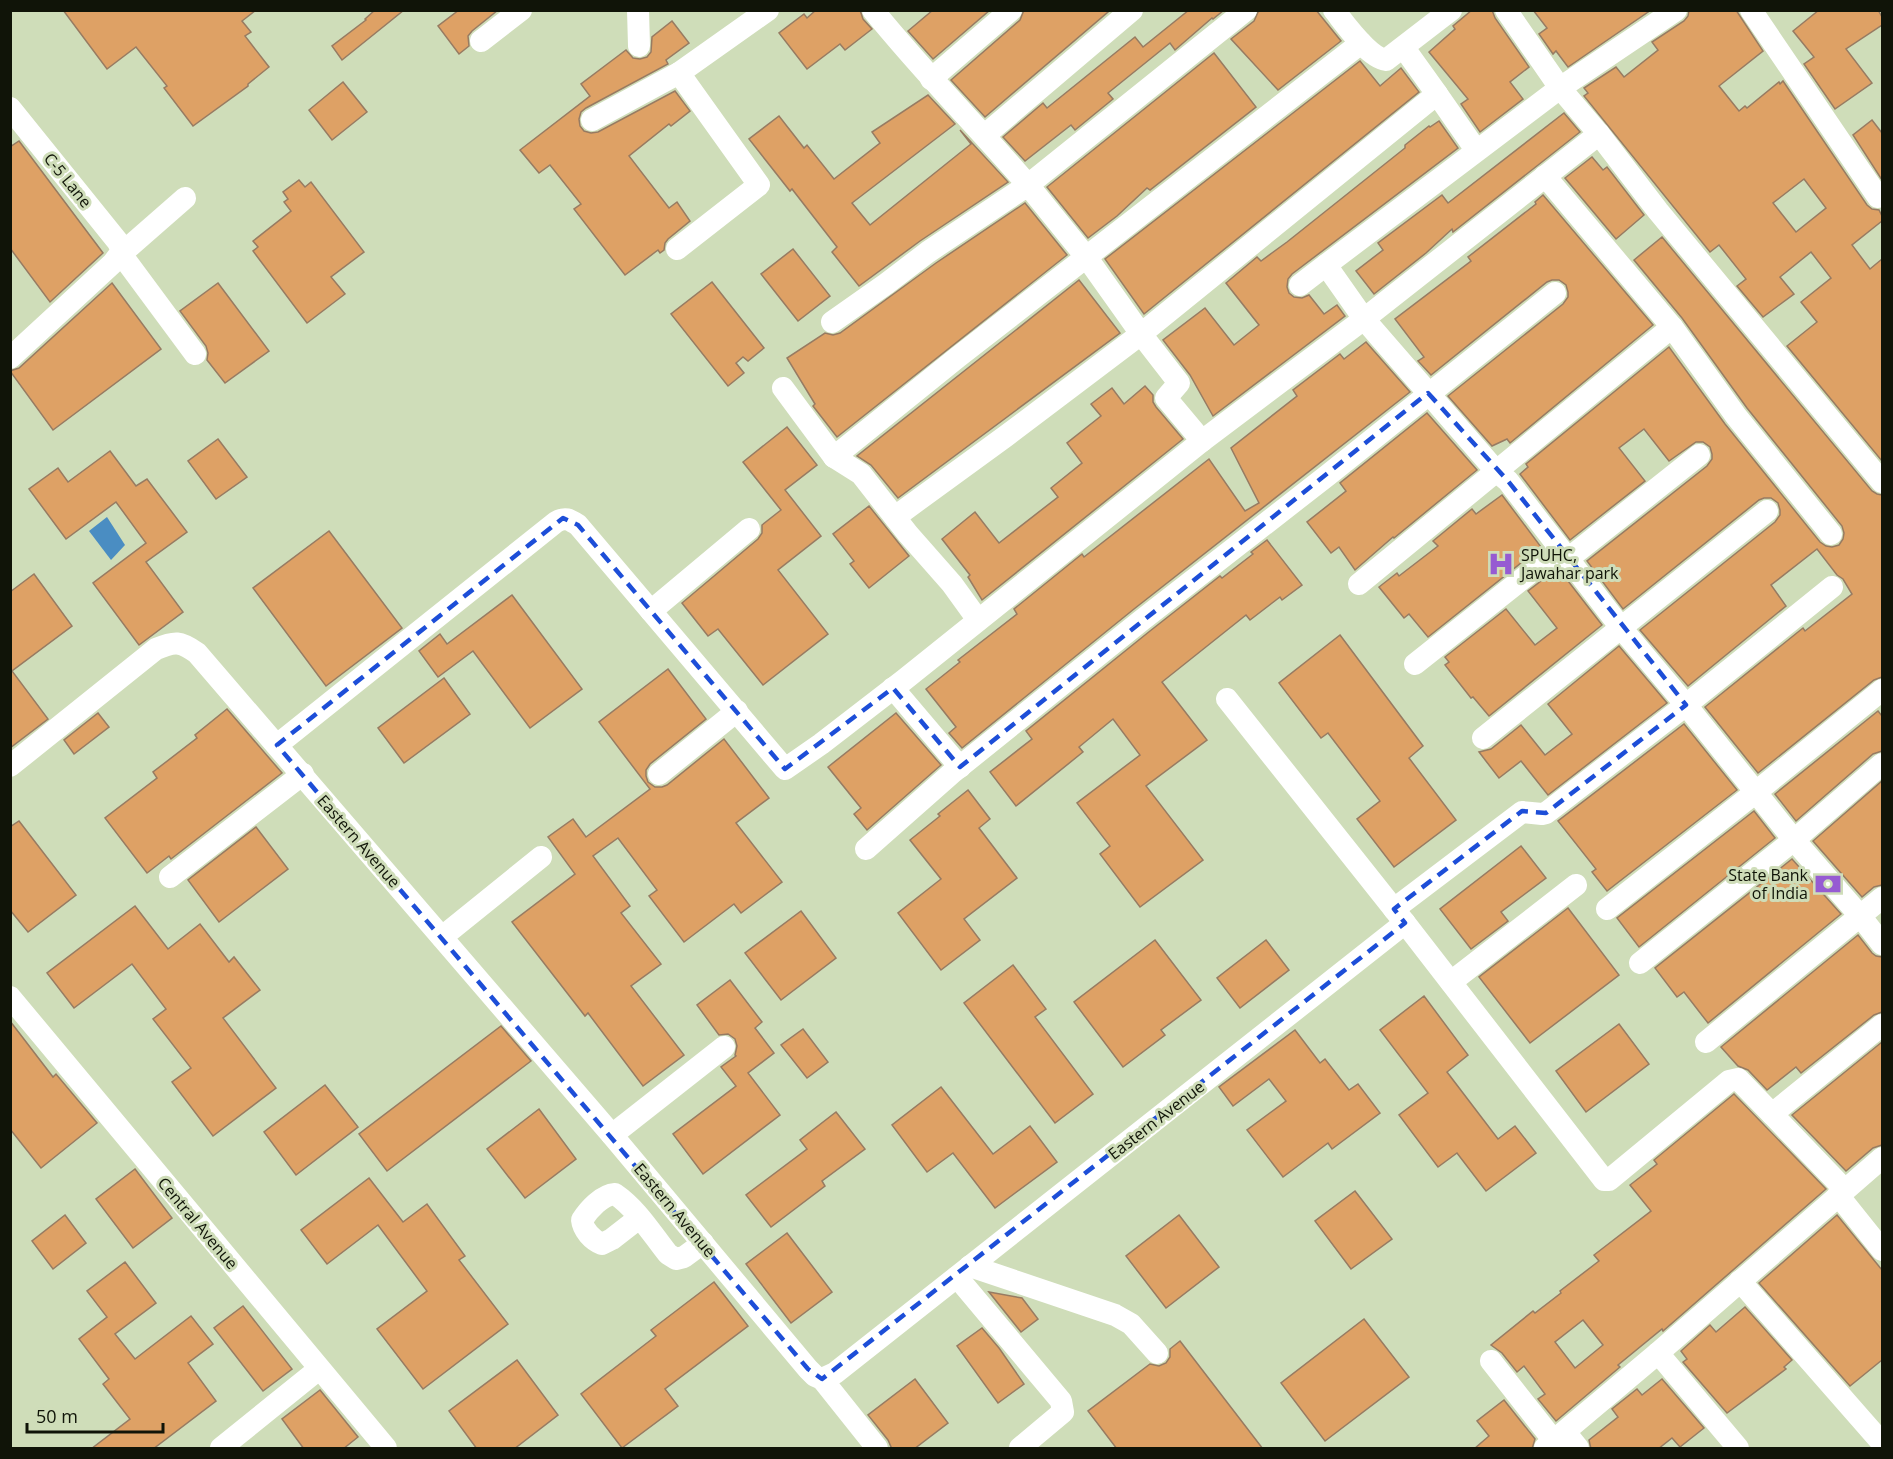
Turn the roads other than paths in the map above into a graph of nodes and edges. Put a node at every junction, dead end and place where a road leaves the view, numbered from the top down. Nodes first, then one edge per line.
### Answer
1 (521, 10) edge
2 (638, 10) edge
3 (768, 10) edge
4 (873, 10) edge
5 (1011, 10) edge
6 (1132, 10) edge
7 (1246, 10) edge
8 (1334, 10) edge
9 (1451, 10) edge
10 (1506, 10) edge
11 (1676, 10) edge
12 (1751, 10) edge
13 (481, 41) dead end
14 (1361, 43) junction
15 (639, 46) dead end
16 (1404, 48) junction
17 (679, 74) junction
18 (931, 79) junction
19 (1560, 88) junction
20 (1437, 94) junction
21 (10, 108) edge
22 (592, 120) dead end
23 (1599, 134) junction
24 (985, 135) junction
25 (1476, 150) junction
26 (1545, 176) junction
27 (1028, 185) junction
28 (1878, 197) dead end
29 (185, 198) dead end
30 (677, 249) dead end
31 (121, 254) junction
32 (1087, 258) junction
33 (1326, 265) junction
34 (1300, 285) dead end
35 (1555, 293) dead end
36 (1364, 319) junction
37 (832, 322) dead end
38 (1672, 327) junction
39 (1140, 334) junction
40 (195, 354) dead end
41 (10, 358) edge
42 (783, 388) dead end
43 (1428, 393) junction
44 (1202, 441) junction
45 (1699, 455) dead end
46 (834, 457) junction
47 (1496, 471) junction
48 (1882, 482) edge
49 (1767, 511) dead end
50 (895, 517) junction
51 (749, 529) dead end
52 (1831, 534) dead end
53 (1564, 554) junction
54 (1359, 584) dead end
55 (1832, 587) dead end
56 (651, 611) junction
57 (978, 620) junction
58 (1622, 629) junction
59 (1415, 664) dead end
60 (893, 688) junction
61 (1882, 690) edge
62 (1227, 699) dead end
63 (1686, 705) junction
64 (736, 711) junction
65 (1483, 738) dead end
66 (277, 745) junction
67 (1882, 764) edge
68 (10, 766) edge
69 (960, 767) junction
70 (303, 774) junction
71 (659, 774) dead end
72 (1756, 792) junction
73 (1794, 840) junction
74 (866, 849) dead end
75 (541, 857) dead end
76 (170, 877) dead end
77 (1576, 885) dead end
78 (1882, 898) edge
79 (1607, 909) dead end
80 (1400, 916) junction
81 (1860, 917) junction
82 (442, 937) junction
83 (1882, 944) edge
84 (1640, 963) dead end
85 (1451, 982) junction
86 (10, 997) edge
87 (1882, 1025) edge
88 (1706, 1042) dead end
89 (724, 1047) dead end
90 (1772, 1114) junction
91 (612, 1135) junction
92 (1882, 1158) edge
93 (1841, 1192) junction
94 (639, 1218) dead end
95 (703, 1243) junction
96 (1882, 1250) edge
97 (963, 1272) junction
98 (1740, 1281) junction
99 (1157, 1353) dead end
100 (1658, 1353) junction
101 (1491, 1360) dead end
102 (319, 1369) junction
103 (822, 1379) junction
104 (1560, 1442) edge
105 (1882, 1443) edge
106 (220, 1449) edge
107 (386, 1449) edge
108 (877, 1449) edge
109 (1020, 1449) edge
110 (1738, 1449) edge

1 - 13 street
2 - 15 street
3 - 17 street
4 - 18 street
5 - 18 street
6 - 24 street
7 - 27 street
8 - 14 street
9 - 16 street
10 - 19 street
11 - 19 street
12 - 28 street
14 - 16 street
14 - 32 street
16 - 20 street
17 - 22 street
17 - 30 street
18 - 24 street
19 - 23 street
19 - 25 street
20 - 25 street
20 - 39 street
21 - 31 street, C-5 Lane
23 - 26 street
23 - 48 street
24 - 27 street
25 - 33 street
26 - 36 street
26 - 38 street
27 - 32 street
27 - 37 street
29 - 31 street
31 - 40 street, C-5 Lane
31 - 41 street
32 - 39 street
32 - 46 street
33 - 34 street
33 - 36 street
35 - 43 street
36 - 43 street
36 - 44 street
38 - 47 street
38 - 52 street
39 - 44 street
39 - 50 street
42 - 46 street
43 - 47 street
43 - 69 street
44 - 57 street
45 - 53 street
46 - 50 street
47 - 53 street
47 - 54 street
49 - 58 street
50 - 57 street
51 - 56 street
53 - 58 street
53 - 59 street
55 - 63 street, Eastern Avenue
56 - 64 street
56 - 66 street
57 - 60 street
58 - 63 street
58 - 65 street
60 - 64 street
60 - 69 street
61 - 72 street
62 - 80 street
63 - 72 street
63 - 80 street, Eastern Avenue
64 - 71 street
66 - 68 street, Eastern Avenue
66 - 70 street, Eastern Avenue
67 - 73 street
69 - 74 street
70 - 76 street
70 - 82 street, Eastern Avenue
72 - 73 street
72 - 79 street
73 - 81 street
73 - 84 street
75 - 82 street
77 - 85 street
78 - 81 street
80 - 85 street
80 - 97 street, Eastern Avenue
81 - 83 street
81 - 88 street
82 - 91 street, Eastern Avenue
85 - 90 street
86 - 102 street, Central Avenue
87 - 90 street
89 - 91 street
90 - 93 street
91 - 95 street, Eastern Avenue
92 - 93 street
93 - 96 street
93 - 98 street
94 - 95 street
95 - 103 street, Eastern Avenue
97 - 99 street
97 - 103 street, Eastern Avenue
97 - 109 street
98 - 100 street
98 - 105 street
100 - 104 street
100 - 110 street
101 - 104 street
102 - 106 street
102 - 107 street, Central Avenue
103 - 108 street

